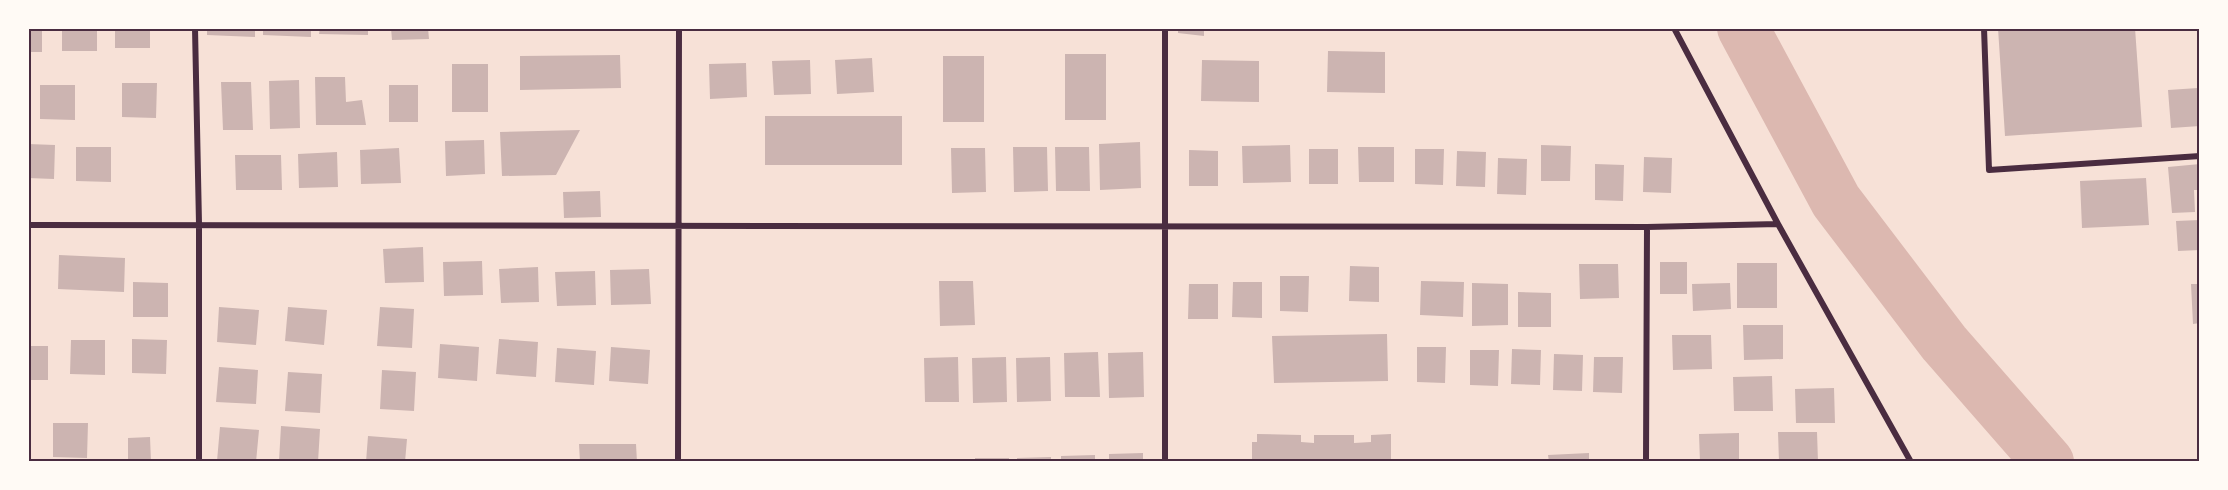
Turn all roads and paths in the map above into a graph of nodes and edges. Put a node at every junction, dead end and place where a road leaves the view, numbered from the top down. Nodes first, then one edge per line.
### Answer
1 (195, 28) edge
2 (679, 28) edge
3 (1165, 28) edge
4 (1674, 28) edge
5 (1984, 28) edge
6 (2199, 156) edge
7 (199, 224) junction
8 (679, 224) junction
9 (1779, 224) junction
10 (28, 225) edge
11 (1166, 225) junction
12 (1647, 227) junction
13 (199, 462) edge
14 (678, 462) edge
15 (1165, 462) edge
16 (1646, 462) edge
17 (1911, 462) edge

1 - 7 street
2 - 8 street
3 - 11 street
4 - 9 street
5 - 6 street
7 - 8 street
7 - 10 street
7 - 13 street
8 - 11 street
8 - 14 street
9 - 12 street
9 - 17 street
11 - 12 street
11 - 15 street
12 - 16 street

